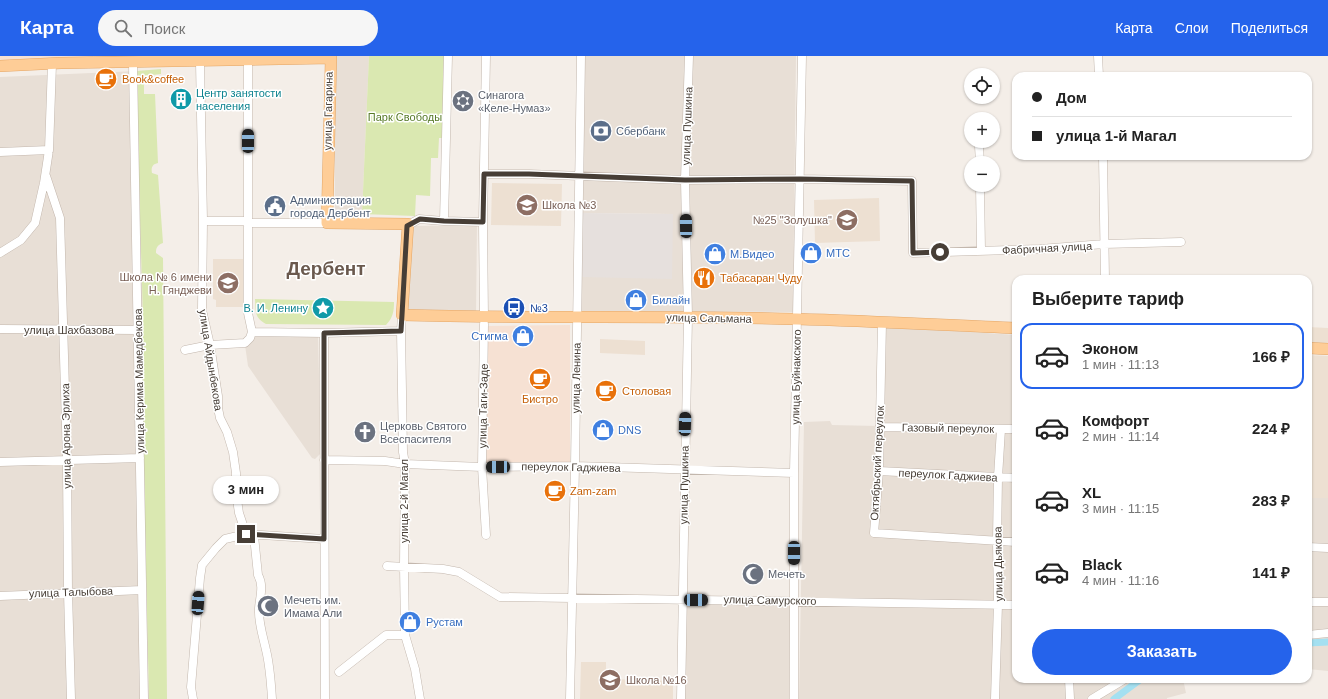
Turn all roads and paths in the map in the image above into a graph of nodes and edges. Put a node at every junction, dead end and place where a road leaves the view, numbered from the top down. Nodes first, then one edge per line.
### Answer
1 (448, 56) edge
2 (486, 56) edge
3 (581, 56) edge
4 (689, 56) edge
5 (802, 56) edge
6 (1098, 56) edge
7 (331, 57) edge
8 (248, 59) edge
9 (200, 62) junction
10 (57, 63) edge
11 (133, 64) junction
12 (0, 66) edge
13 (1099, 72) edge
14 (50, 150) junction
15 (0, 152) edge
16 (1103, 160) edge
17 (484, 174) junction
18 (46, 176) junction
19 (579, 176) junction
20 (800, 179) junction
21 (685, 180) junction
22 (980, 192) edge
23 (203, 221) junction
24 (444, 221) junction
25 (248, 222) junction
26 (483, 222) junction
27 (326, 223) junction
28 (408, 225) junction
29 (1181, 242) dead end
30 (1104, 244) junction
31 (981, 251) junction
32 (0, 254) edge
33 (1105, 275) edge
34 (402, 315) junction
35 (577, 317) junction
36 (688, 317) junction
37 (797, 319) junction
38 (484, 321) junction
39 (882, 322) junction
40 (1012, 328) edge
41 (0, 329) edge
42 (64, 330) junction
43 (138, 330) junction
44 (401, 331) junction
45 (252, 332) junction
46 (324, 333) junction
47 (210, 345) junction
48 (1312, 348) edge
49 (1328, 349) edge
50 (185, 350) dead end
51 (880, 427) junction
52 (1001, 429) junction
53 (1012, 429) edge
54 (140, 458) junction
55 (67, 460) junction
56 (324, 460) junction
57 (0, 462) edge
58 (406, 464) junction
59 (575, 466) junction
60 (482, 467) junction
61 (684, 470) junction
62 (879, 471) junction
63 (794, 473) junction
64 (998, 477) junction
65 (1012, 478) edge
66 (486, 534) dead end
67 (250, 535) junction
68 (324, 539) junction
69 (997, 541) junction
70 (1012, 542) edge
71 (1312, 547) edge
72 (1328, 548) edge
73 (387, 566) dead end
74 (404, 566) junction
75 (142, 590) junction
76 (68, 592) junction
77 (0, 596) edge
78 (572, 598) junction
79 (682, 599) junction
80 (794, 601) junction
81 (1312, 602) edge
82 (1328, 602) edge
83 (998, 604) junction
84 (1012, 605) edge
85 (1328, 633) edge
86 (405, 635) junction
87 (1312, 635) edge
88 (332, 672) junction
89 (1069, 683) edge
90 (1118, 683) edge
91 (71, 699) edge
92 (144, 699) edge
93 (193, 699) edge
94 (272, 699) edge
95 (325, 699) edge
96 (420, 699) edge
97 (570, 699) edge
98 (680, 699) edge
99 (794, 699) edge
100 (995, 699) edge
101 (1070, 699) edge
102 (1092, 699) edge

1 - 24 street
2 - 17 street, улица Таги-Заде
3 - 19 street, улица Ленина
4 - 21 street, улица Пушкина
5 - 20 street, улица Буйнакского
6 - 13 street
7 - 8 main road, улица Гагарина
7 - 27 main road
8 - 9 main road, улица Гагарина
8 - 25 street
8 - 27 main road, улица Гагарина
9 - 10 main road, улица Гагарина
9 - 11 main road, улица Гагарина
9 - 23 street, улица Айдынбекова
10 - 11 main road, улица Гагарина
10 - 12 main road, улица Гагарина
10 - 14 street
11 - 43 street, улица Керима Мамедбекова
14 - 15 street
14 - 18 street
16 - 30 street
17 - 19 street
17 - 26 street, улица Таги-Заде
18 - 32 street
18 - 42 street, улица Арона Эрлиха
19 - 21 street
19 - 35 street, улица Ленина
20 - 21 street
20 - 31 street, Фабричная улица
20 - 37 street, улица Буйнакского
21 - 36 street, улица Пушкина
22 - 31 street
23 - 25 street
23 - 47 street, улица Айдынбекова
24 - 26 street
24 - 28 street
25 - 27 street
25 - 45 street
26 - 38 street, улица Таги-Заде
27 - 28 main road
28 - 34 main road
29 - 30 street, Фабричная улица
30 - 31 street, Фабричная улица
30 - 33 street
34 - 38 main road, улица Сальмана
34 - 44 street, улица 2-й Магал
35 - 36 main road, улица Сальмана
35 - 38 main road, улица Сальмана
35 - 59 street, улица Ленина
36 - 37 main road, улица Сальмана
36 - 61 street, улица Пушкина
37 - 39 main road, улица Сальмана
37 - 63 street, улица Буйнакского
38 - 60 street, улица Таги-Заде
39 - 40 main road, улица Сальмана
39 - 51 street, Октябрьский переулок
41 - 42 street, улица Шахбазова
42 - 43 street, улица Шахбазова
42 - 55 street, улица Арона Эрлиха
43 - 54 street, улица Керима Мамедбекова
44 - 46 street
44 - 58 street, улица 2-й Магал
45 - 46 street
45 - 47 street
46 - 56 street
47 - 50 street
47 - 67 street, улица Айдынбекова
48 - 49 main road
51 - 52 street, Газовый переулок
51 - 62 street, Октябрьский переулок
52 - 53 street, Газовый переулок
52 - 64 street, улица Дьякова
54 - 55 street
54 - 75 street, улица Керима Мамедбекова
55 - 57 street
55 - 76 street, улица Арона Эрлиха
56 - 58 street, переулок Гаджиева
56 - 68 street
58 - 60 street, переулок Гаджиева
58 - 74 street, улица 2-й Магал
59 - 60 street, переулок Гаджиева
59 - 61 street, переулок Гаджиева
59 - 78 street, улица Ленина
60 - 66 street, улица Таги-Заде
61 - 63 street, переулок Гаджиева
61 - 79 street, улица Пушкина
62 - 64 street, переулок Гаджиева
62 - 69 street, Октябрьский переулок
63 - 80 street, улица Буйнакского
64 - 65 street, переулок Гаджиева
64 - 69 street, улица Дьякова
67 - 68 street
67 - 93 street
67 - 94 street, улица Айдынбекова
68 - 88 street
69 - 70 street, Октябрьский переулок
69 - 83 street, улица Дьякова
71 - 72 street
73 - 74 street
74 - 78 street, улица Самурского
74 - 86 street, улица 2-й Магал
75 - 76 street, улица Талыбова
75 - 92 street, улица Керима Мамедбекова
76 - 77 street, улица Талыбова
76 - 91 street, улица Арона Эрлиха
78 - 79 street, улица Самурского
78 - 97 street, улица Ленина
79 - 80 street, улица Самурского
79 - 98 street, улица Пушкина
80 - 83 street, улица Самурского
80 - 99 street, улица Буйнакского
81 - 82 street
83 - 84 street, улица Самурского
83 - 100 street, улица Дьякова
85 - 87 street
86 - 88 street
86 - 96 street
88 - 95 street
89 - 101 street
90 - 102 street

